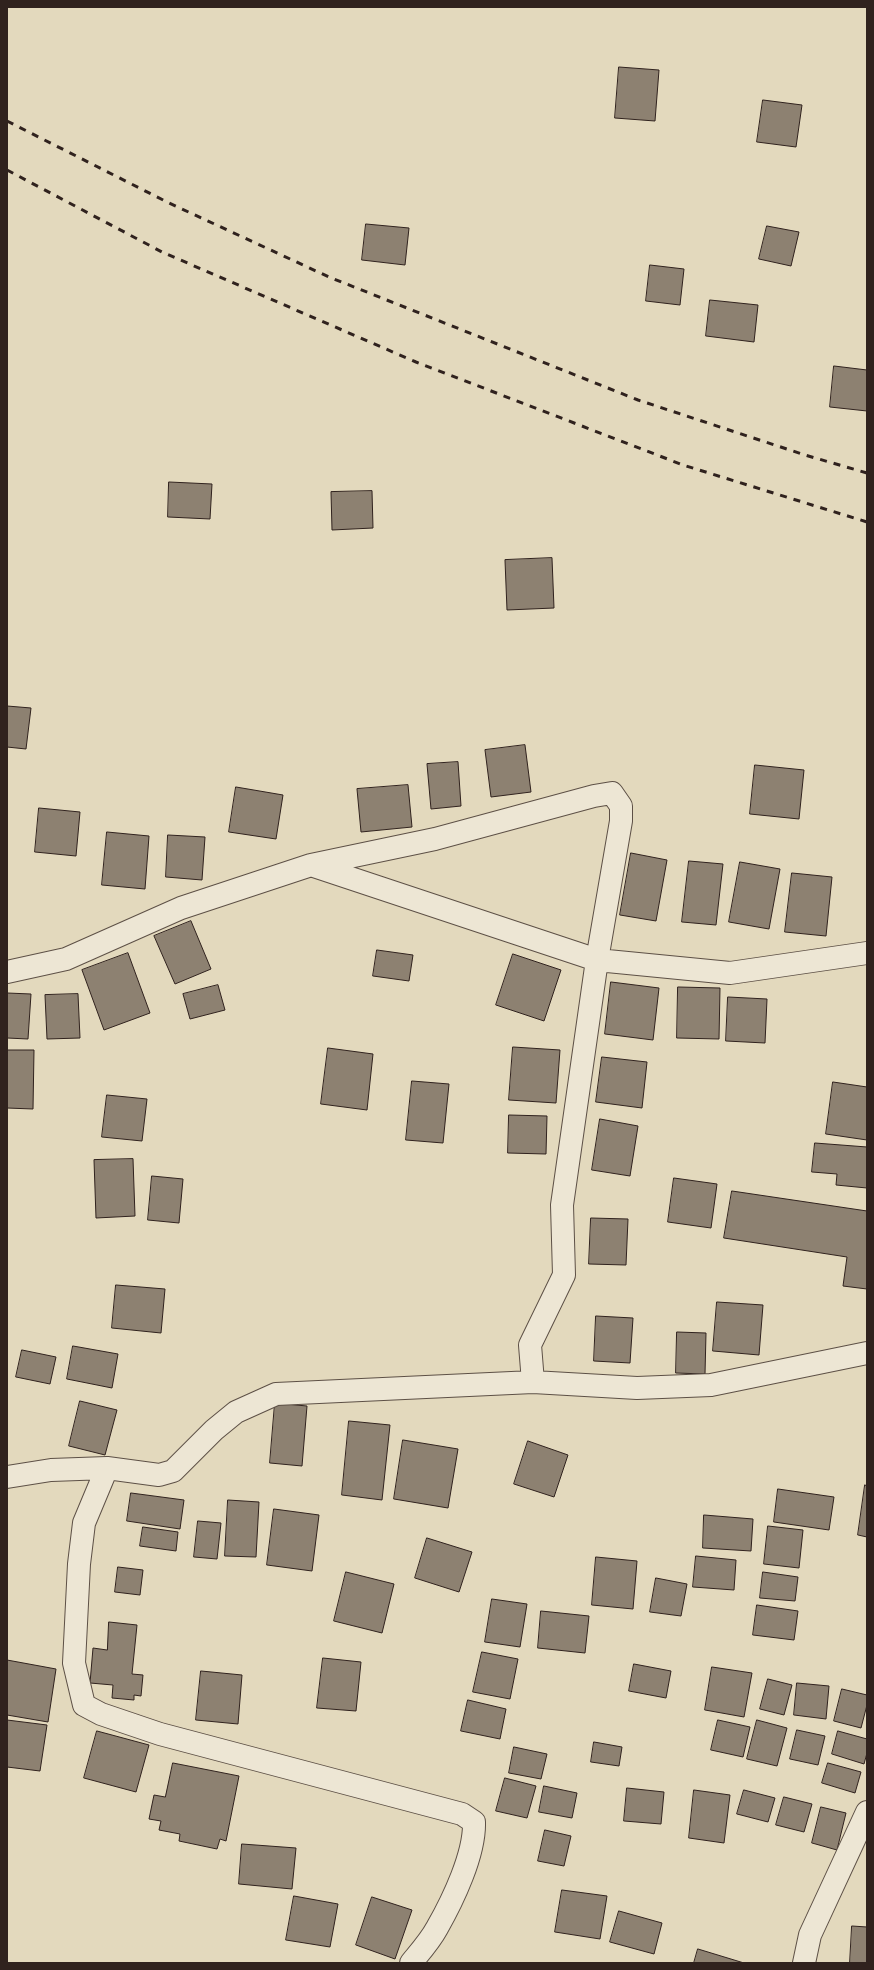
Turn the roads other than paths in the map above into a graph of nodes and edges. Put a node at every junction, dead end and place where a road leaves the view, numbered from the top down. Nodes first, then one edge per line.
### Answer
1 (311, 865) junction
2 (867, 953) edge
3 (597, 960) junction
4 (7, 972) edge
5 (867, 1353) edge
6 (533, 1382) junction
7 (107, 1468) junction
8 (7, 1477) edge
9 (867, 1812) edge
10 (411, 1963) edge
11 (804, 1963) edge

1 - 3 street
1 - 3 street
1 - 4 street
2 - 3 street
3 - 6 street
5 - 6 street
6 - 7 street
7 - 8 street
7 - 10 street
9 - 11 street

